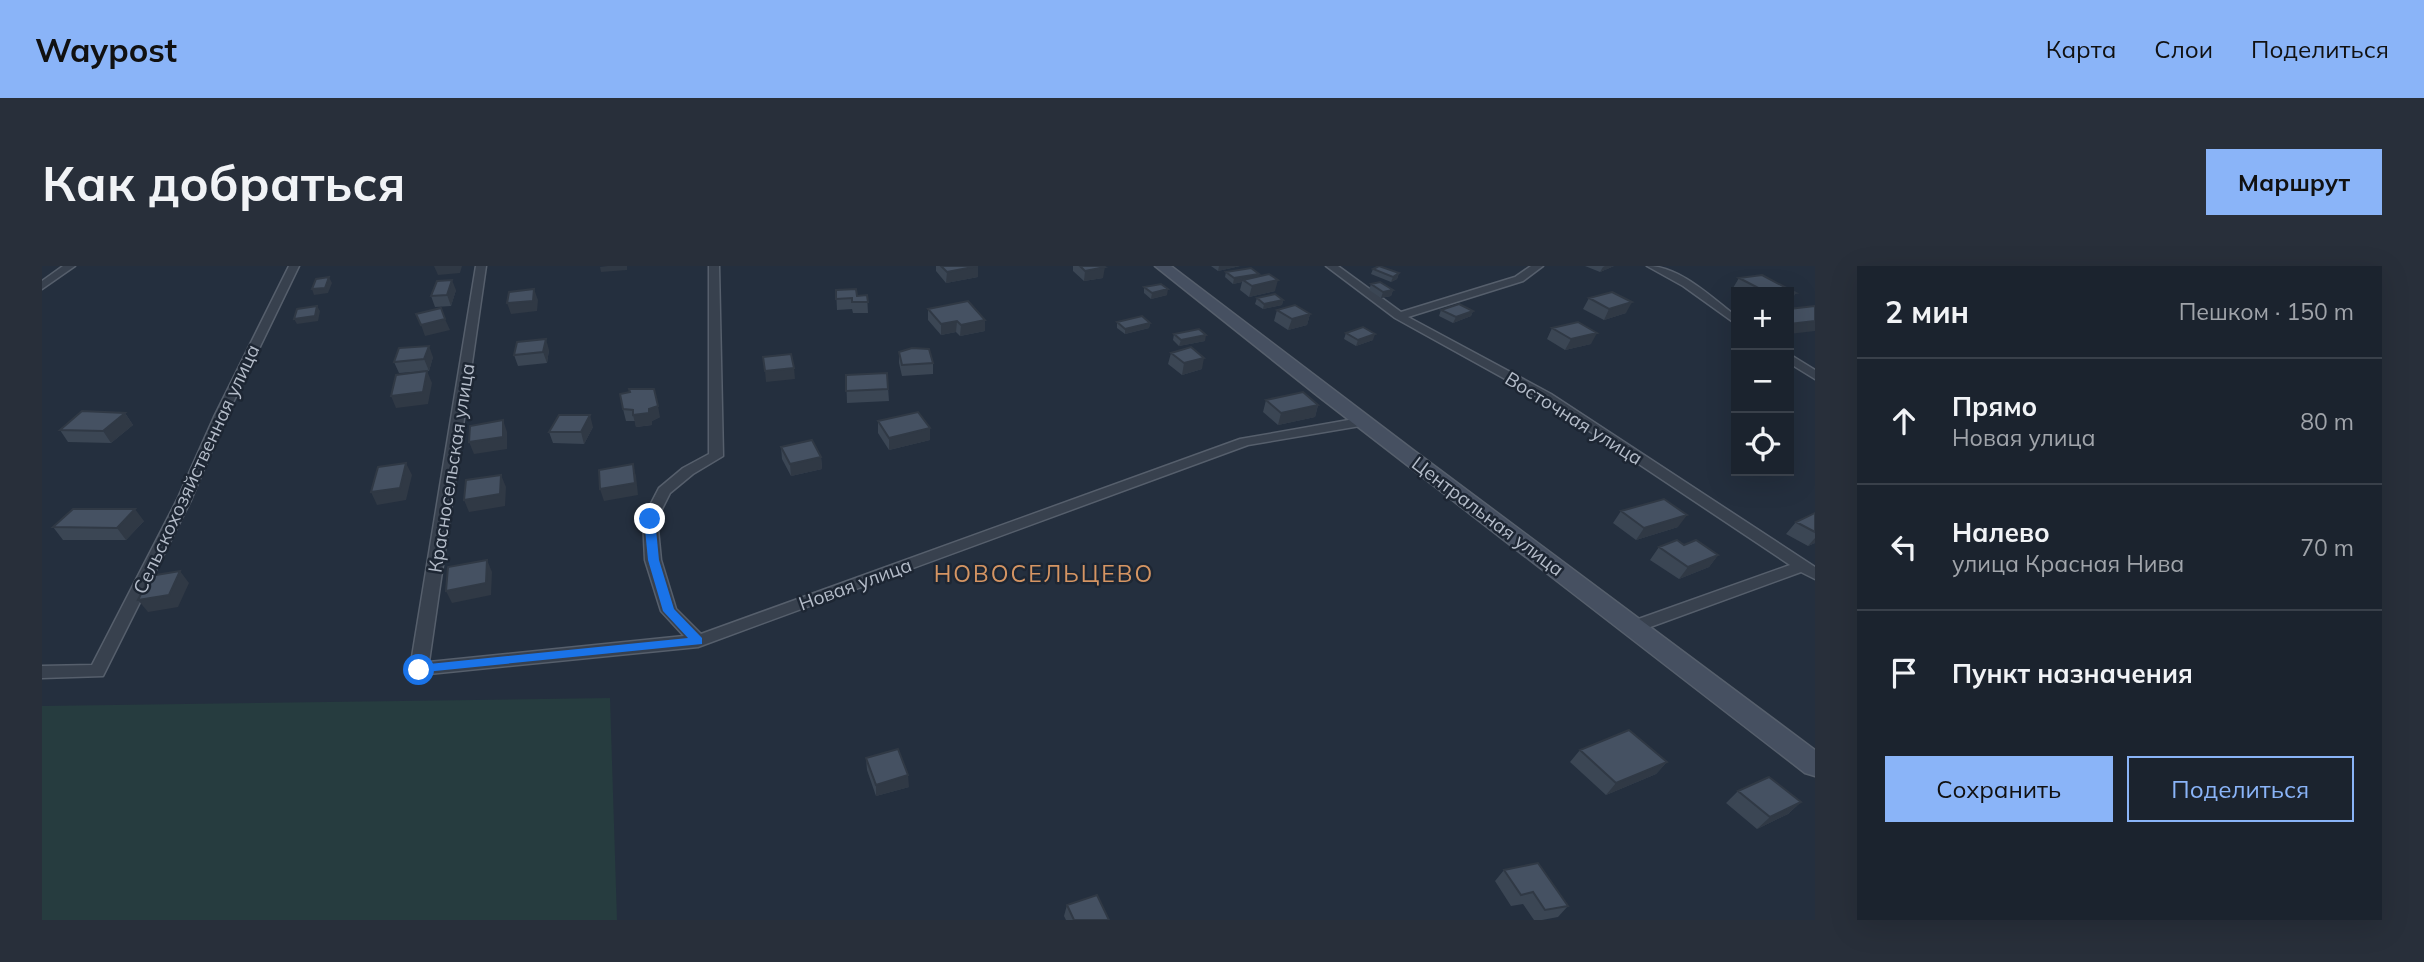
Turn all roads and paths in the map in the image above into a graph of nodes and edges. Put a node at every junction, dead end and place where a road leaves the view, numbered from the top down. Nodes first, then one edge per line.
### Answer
1 (70, 266) edge
2 (293, 266) edge
3 (481, 266) edge
4 (714, 266) edge
5 (1162, 266) edge
6 (1331, 266) edge
7 (1538, 266) edge
8 (1652, 266) edge
9 (42, 286) edge
10 (1399, 316) junction
11 (1731, 317) edge
12 (1794, 361) edge
13 (1815, 375) edge
14 (1360, 422) junction
15 (1808, 570) edge
16 (1636, 626) junction
17 (698, 641) junction
18 (419, 670) joint
19 (42, 672) edge
20 (1815, 765) edge

1 - 9 street
2 - 19 street, Сельскохозяйственная улица
3 - 18 street, Красносельская улица
4 - 17 street
5 - 14 street, Центральная улица
6 - 10 street, Восточная улица
7 - 10 street
8 - 11 street
10 - 15 street, Восточная улица
12 - 13 street
14 - 16 street, Центральная улица
14 - 17 street, Новая улица
15 - 16 street
16 - 20 street, Центральная улица
17 - 18 street, Новая улица

